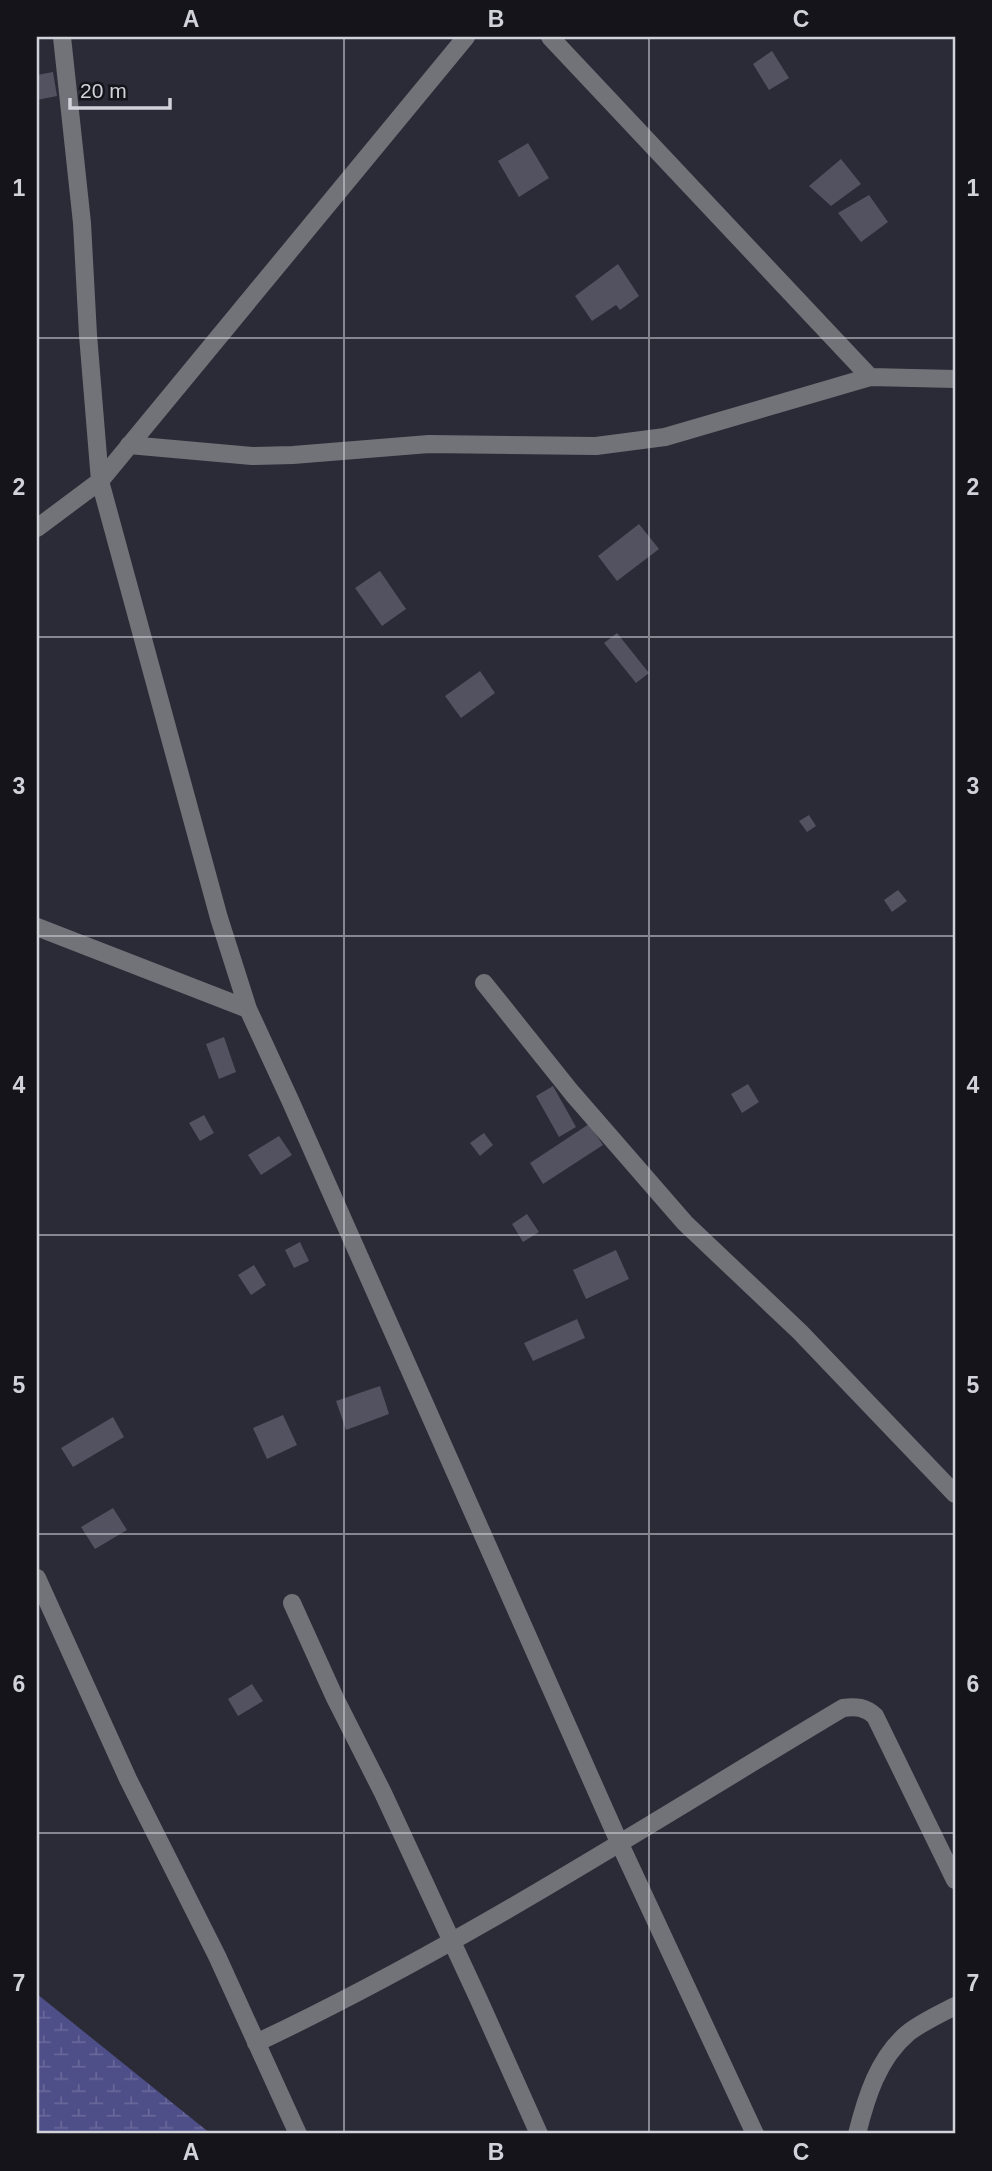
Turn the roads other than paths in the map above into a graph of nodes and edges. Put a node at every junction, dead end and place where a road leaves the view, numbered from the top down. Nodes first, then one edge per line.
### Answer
1 (62, 37) edge
2 (467, 37) edge
3 (550, 37) edge
4 (870, 377) junction
5 (955, 379) edge
6 (130, 445) junction
7 (100, 481) junction
8 (37, 527) edge
9 (37, 927) edge
10 (484, 983) dead end
11 (248, 1009) junction
12 (955, 1494) edge
13 (37, 1578) edge
14 (292, 1603) dead end
15 (618, 1842) junction
16 (955, 1880) edge
17 (452, 1942) junction
18 (955, 2006) edge
19 (257, 2043) junction
20 (298, 2134) edge
21 (539, 2134) edge
22 (755, 2134) edge
23 (857, 2134) edge

1 - 7 street
2 - 6 street
3 - 4 street
4 - 5 street
4 - 6 street
6 - 7 street
7 - 8 street
7 - 11 street
9 - 11 street
10 - 12 street
11 - 15 street
13 - 19 street
14 - 17 street
15 - 16 street
15 - 17 street
15 - 22 street
17 - 19 street
17 - 21 street
18 - 23 street
19 - 20 street

